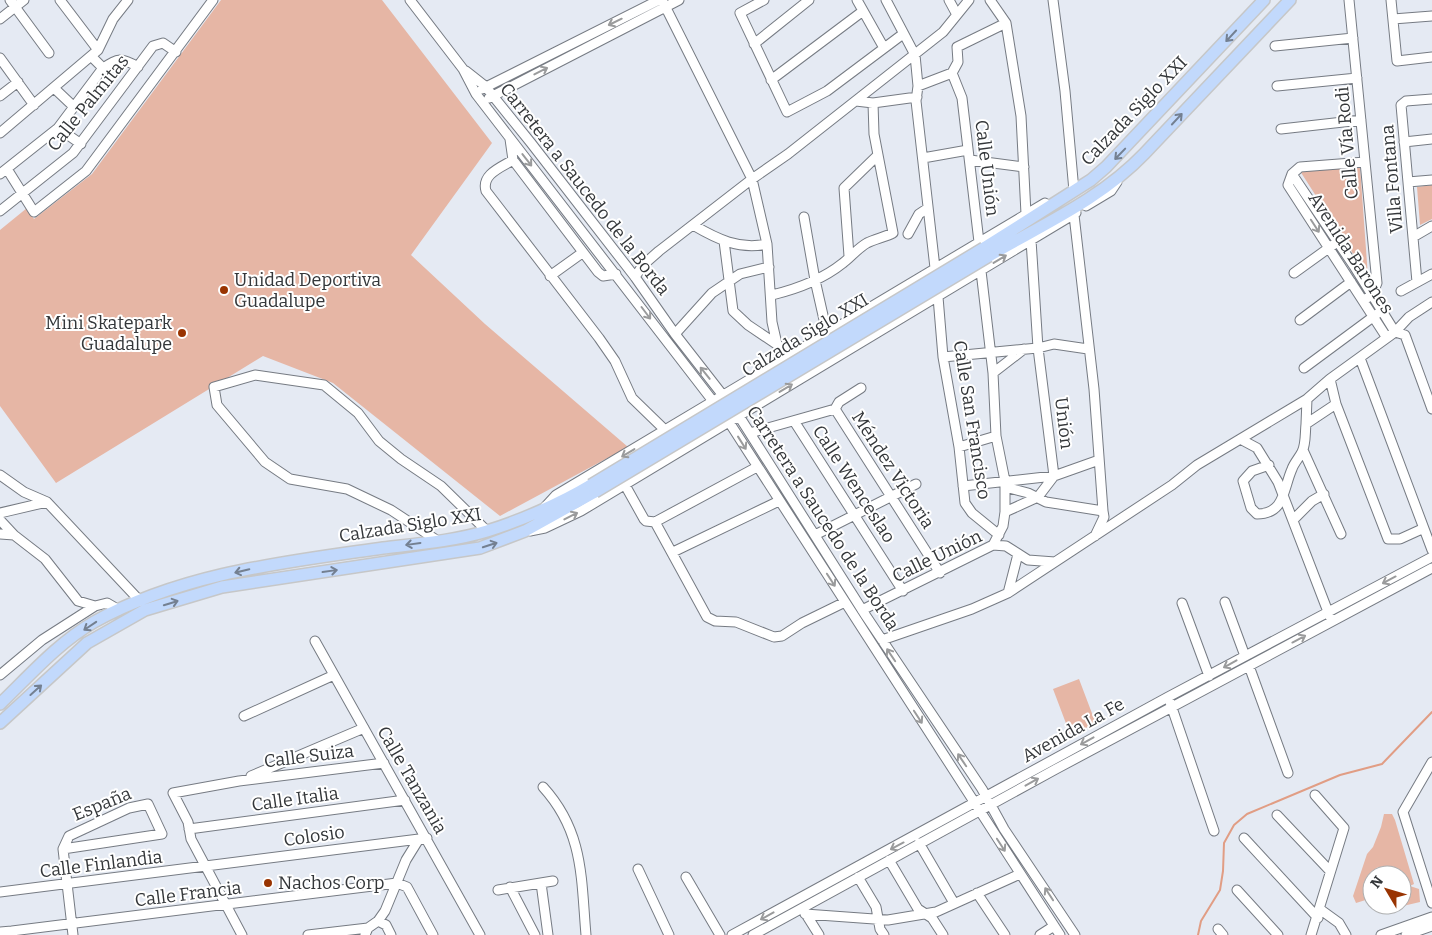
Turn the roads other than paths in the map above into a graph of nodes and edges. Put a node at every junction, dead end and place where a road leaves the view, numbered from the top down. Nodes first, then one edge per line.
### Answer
1 (24, 0) edge
2 (60, 0) edge
3 (128, 0) edge
4 (213, 0) edge
5 (410, 0) edge
6 (679, 0) edge
7 (764, 0) edge
8 (809, 0) edge
9 (857, 0) edge
10 (886, 0) edge
11 (949, 0) edge
12 (969, 0) edge
13 (990, 0) edge
14 (1053, 0) edge
15 (1290, 0) edge
16 (1349, 0) edge
17 (1391, 0) edge
18 (662, 2) edge
19 (12, 3) edge
20 (1261, 3) edge
21 (863, 11) junction
22 (956, 13) junction
23 (1432, 16) edge
24 (0, 19) edge
25 (1393, 20) junction
26 (1006, 23) junction
27 (1266, 25) junction
28 (903, 34) junction
29 (1353, 38) junction
30 (754, 44) junction
31 (1275, 46) dead end
32 (884, 48) junction
33 (49, 52) dead end
34 (176, 52) junction
35 (95, 53) junction
36 (915, 55) junction
37 (0, 58) edge
38 (1432, 58) edge
39 (103, 68) junction
40 (138, 68) junction
41 (464, 69) junction
42 (1200, 69) junction
43 (952, 73) junction
44 (1357, 78) junction
45 (771, 80) junction
46 (1213, 81) junction
47 (18, 82) junction
48 (485, 86) junction
49 (918, 86) junction
50 (1277, 86) dead end
51 (54, 88) junction
52 (476, 94) junction
53 (492, 95) junction
54 (0, 96) edge
55 (917, 97) junction
56 (1432, 98) edge
57 (856, 100) junction
58 (483, 103) junction
59 (873, 103) junction
60 (34, 105) junction
61 (73, 106) junction
62 (1361, 120) junction
63 (58, 128) junction
64 (1281, 129) dead end
65 (0, 133) edge
66 (510, 138) junction
67 (1432, 139) edge
68 (1404, 142) junction
69 (81, 144) junction
70 (968, 150) junction
71 (878, 155) junction
72 (923, 158) junction
73 (513, 160) junction
74 (970, 160) junction
75 (1365, 162) junction
76 (1024, 166) junction
77 (3, 171) edge
78 (1292, 174) junction
79 (1120, 177) junction
80 (752, 179) junction
81 (1432, 180) edge
82 (1408, 182) junction
83 (1074, 191) junction
84 (23, 194) junction
85 (1062, 198) junction
86 (928, 208) junction
87 (0, 211) edge
88 (1026, 214) junction
89 (1074, 214) junction
90 (804, 217) dead end
91 (693, 226) junction
92 (1432, 226) edge
93 (908, 234) dead end
94 (1413, 237) junction
95 (1032, 240) junction
96 (724, 241) junction
97 (1337, 242) junction
98 (767, 244) junction
99 (1329, 248) junction
100 (984, 249) junction
101 (582, 253) junction
102 (849, 256) junction
103 (769, 267) junction
104 (935, 268) junction
105 (981, 271) junction
106 (1294, 273) dead end
107 (616, 274) junction
108 (1432, 274) edge
109 (550, 276) junction
110 (635, 277) junction
111 (815, 280) junction
112 (730, 281) junction
113 (1351, 282) junction
114 (1417, 282) junction
115 (1401, 291) dead end
116 (772, 295) junction
117 (938, 297) junction
118 (1368, 298) junction
119 (1432, 302) edge
120 (1377, 313) junction
121 (1300, 320) dead end
122 (827, 333) junction
123 (675, 334) junction
124 (1391, 335) junction
125 (777, 344) junction
126 (1038, 348) junction
127 (1024, 349) junction
128 (1088, 349) junction
129 (991, 351) junction
130 (791, 354) junction
131 (943, 357) junction
132 (1360, 358) junction
133 (1304, 368) dead end
134 (993, 373) junction
135 (1330, 379) junction
136 (742, 385) junction
137 (861, 388) dead end
138 (724, 397) junction
139 (1308, 399) junction
140 (714, 403) junction
141 (758, 404) junction
142 (1336, 404) junction
143 (835, 409) junction
144 (1432, 409) edge
145 (739, 416) junction
146 (689, 418) junction
147 (724, 420) junction
148 (794, 421) junction
149 (1306, 424) junction
150 (1261, 428) junction
151 (666, 430) junction
152 (750, 433) junction
153 (996, 436) junction
154 (1242, 440) junction
155 (699, 441) junction
156 (959, 447) junction
157 (1257, 448) junction
158 (1303, 450) junction
159 (1099, 460) junction
160 (1269, 465) junction
161 (757, 467) junction
162 (0, 475) edge
163 (1054, 476) junction
164 (916, 484) dead end
165 (1005, 484) junction
166 (625, 485) junction
167 (963, 486) junction
168 (593, 489) junction
169 (1324, 494) junction
170 (891, 497) junction
171 (1038, 497) junction
172 (1284, 499) junction
173 (779, 501) junction
174 (47, 502) junction
175 (545, 507) junction
176 (1104, 511) junction
177 (1004, 512) junction
178 (0, 513) edge
179 (855, 515) junction
180 (0, 520) edge
181 (1293, 520) junction
182 (655, 522) junction
183 (1422, 529) junction
184 (487, 531) junction
185 (525, 531) junction
186 (0, 534) edge
187 (1341, 534) dead end
188 (14, 535) junction
189 (815, 535) junction
190 (999, 535) junction
191 (1094, 537) junction
192 (438, 541) junction
193 (994, 545) junction
194 (1432, 550) edge
195 (673, 552) junction
196 (1018, 554) junction
197 (1432, 557) edge
198 (1056, 562) junction
199 (1432, 568) edge
200 (940, 573) junction
201 (903, 591) junction
202 (1008, 593) junction
203 (140, 600) junction
204 (845, 602) junction
205 (1225, 602) dead end
206 (1182, 603) dead end
207 (95, 606) junction
208 (119, 610) junction
209 (862, 610) junction
210 (1327, 612) junction
211 (1332, 621) junction
212 (882, 640) junction
213 (315, 641) dead end
214 (1245, 656) junction
215 (1249, 666) junction
216 (0, 675) edge
217 (334, 676) junction
218 (1209, 676) junction
219 (1168, 697) junction
220 (0, 704) edge
221 (1172, 707) junction
222 (244, 716) dead end
223 (0, 723) edge
224 (364, 728) junction
225 (384, 763) junction
226 (1431, 765) edge
227 (1288, 773) dead end
228 (239, 781) junction
229 (544, 787) dead end
230 (1315, 795) dead end
231 (405, 800) junction
232 (988, 801) junction
233 (977, 807) junction
234 (1277, 815) dead end
235 (189, 829) junction
236 (1214, 831) dead end
237 (423, 838) junction
238 (1244, 838) dead end
239 (919, 843) junction
240 (63, 849) junction
241 (889, 860) junction
242 (207, 867) junction
243 (638, 870) dead end
244 (1330, 871) junction
245 (1020, 874) junction
246 (686, 877) dead end
247 (858, 877) junction
248 (553, 881) dead end
249 (541, 883) junction
250 (398, 884) junction
251 (67, 885) junction
252 (510, 887) junction
253 (498, 890) dead end
254 (1237, 890) dead end
255 (0, 892) edge
256 (977, 893) junction
257 (802, 896) junction
258 (954, 903) junction
259 (1432, 903) edge
260 (227, 905) junction
261 (804, 910) junction
262 (926, 914) junction
263 (1319, 914) junction
264 (1432, 917) edge
265 (877, 918) junction
266 (378, 921) junction
267 (72, 925) junction
268 (1054, 926) junction
269 (1432, 926) edge
270 (0, 932) edge
271 (367, 932) edge
272 (12, 933) edge
273 (1394, 933) edge
274 (758, 934) edge
275 (73, 935) edge
276 (242, 935) edge
277 (308, 935) edge
278 (391, 935) edge
279 (433, 935) edge
280 (480, 935) edge
281 (534, 935) edge
282 (548, 935) edge
283 (586, 935) edge
284 (669, 935) edge
285 (720, 935) edge
286 (732, 935) edge
287 (819, 935) edge
288 (884, 935) edge
289 (943, 935) edge
290 (1004, 935) edge
291 (1040, 935) edge
292 (1060, 935) edge
293 (1075, 935) edge
294 (1278, 935) edge
295 (1311, 935) edge
296 (1346, 935) edge
297 (1382, 935) edge
298 (1406, 935) edge

1 - 19 street
2 - 35 street
3 - 35 street
4 - 34 street
5 - 41 street
6 - 18 street
7 - 30 street
8 - 30 street
9 - 21 street
10 - 28 street
11 - 22 street
12 - 22 street
13 - 26 street
14 - 83 street
15 - 27 main road, Calzada Siglo XXI
16 - 29 street, Calle Vía Rodi
17 - 25 street
18 -> 48 street
53 -> 18 street
18 - 80 street
19 - 24 street
19 - 33 street
20 - 27 main road
20 -> 42 main road, Calzada Siglo XXI
21 - 32 street
21 - 45 street
22 - 36 street
23 - 25 street
25 - 38 street
26 - 43 street
26 - 76 street
27 - 46 main road, Calzada Siglo XXI
28 - 32 street
28 - 36 street
29 - 31 street
29 - 44 street, Calle Vía Rodi
30 - 45 street
32 - 45 street
34 - 40 street, Calle Palmitas
34 - 84 street
35 - 39 street
35 - 51 street
36 - 49 street
36 - 57 street
37 - 47 street
39 - 40 street
39 - 61 street
40 - 69 street, Calle Palmitas
41 - 48 street, Carretera a Saucedo de la Borda
41 - 52 street, Carretera a Saucedo de la Borda
42 - 46 main road
42 -> 83 main road, Calzada Siglo XXI
43 - 49 street
43 - 70 street, Calle Unión
44 - 50 street
44 - 62 street, Calle Vía Rodi
79 -> 46 main road, Calzada Siglo XXI
47 - 54 street
47 - 60 street
48 - 52 street
48 - 53 street, Carretera a Saucedo de la Borda
49 - 55 street
51 - 60 street
51 - 61 street
52 - 58 street, Carretera a Saucedo de la Borda
53 - 58 street
53 - 110 street, Carretera a Saucedo de la Borda
55 - 59 street
55 - 72 street
56 - 68 street, Villa Fontana
57 - 59 street
57 - 80 street
58 - 66 street, Carretera a Saucedo de la Borda
59 - 71 street
60 - 65 street
61 - 63 street
62 - 64 street
62 - 75 street, Calle Vía Rodi
63 - 69 street
63 - 77 street
66 - 73 street
66 -> 107 street, Carretera a Saucedo de la Borda
67 - 68 street
68 - 82 street, Villa Fontana
69 - 84 street, Calle Palmitas
70 - 72 street
70 - 74 street, Calle Unión
71 - 102 street
71 - 102 street
72 - 86 street
73 - 101 street
73 - 109 street
74 - 76 street
74 - 100 street, Calle Unión
75 - 78 street
75 - 118 street, Calle Vía Rodi
76 - 88 street
77 - 84 street
78 - 97 street, Avenida Barones
78 -> 99 street, Avenida Barones
79 - 89 street, Calzada Siglo XXI
79 - 100 main road, Calzada Siglo XXI
80 - 91 street
80 - 98 street
81 - 82 street
82 - 94 street, Villa Fontana
83 - 85 main road, Calzada Siglo XXI
84 - 87 street, Calle Palmitas
85 - 88 street
85 - 100 main road, Calzada Siglo XXI
86 - 93 street
86 - 104 street
88 - 100 street
89 - 95 street, Calzada Siglo XXI
89 - 128 street
90 - 111 street
91 - 96 street
91 - 110 street
92 - 94 street
94 - 114 street, Villa Fontana
105 -> 95 street, Calzada Siglo XXI
95 - 126 street, Unión
96 - 98 street
96 - 112 street
97 - 99 street
97 - 118 street, Avenida Barones
98 - 103 street
99 - 106 street
99 - 113 street, Avenida Barones
100 - 104 street
100 - 147 main road, Calzada Siglo XXI, bridge
100 - 168 main road, Calzada Siglo XXI, bridge
101 - 107 street
101 - 109 street
102 - 111 street
103 - 112 street
103 - 116 street
104 - 122 street
105 - 117 street, Calzada Siglo XXI
105 - 129 street
107 -> 140 street, Carretera a Saucedo de la Borda
108 - 114 street
109 - 151 street
110 - 123 street, Carretera a Saucedo de la Borda
111 - 116 street
111 - 122 street
112 - 123 street
112 - 125 street
113 - 118 street, Avenida Barones
113 - 121 street
114 - 115 street
116 - 125 street
117 - 131 street, Calle San Francisco
141 -> 117 street, Calzada Siglo XXI
118 - 120 street, Avenida Barones
119 - 124 street
120 - 124 street, Avenida Barones
120 - 133 street
122 - 130 street
138 -> 123 street, Carretera a Saucedo de la Borda
124 - 132 street
124 - 144 street, Avenida Barones
125 - 130 street
126 - 127 street
126 - 128 street
126 - 163 street, Unión
127 - 129 street
127 - 134 street
128 - 159 street
129 - 131 street
129 - 134 street
130 - 136 street
131 - 156 street, Calle San Francisco
132 - 135 street
132 - 183 street
134 - 153 street
135 - 139 street
135 - 142 street
136 - 138 street
136 - 141 street
137 - 143 street
138 - 140 street
138 - 145 street, Carretera a Saucedo de la Borda
139 - 149 street
139 - 150 street
140 - 146 street
140 - 147 street, Carretera a Saucedo de la Borda
141 - 145 street, Calzada Siglo XXI
142 - 149 street
142 - 183 street
143 - 148 street
143 - 170 street, Méndez Victoria
145 - 147 street, Calzada Siglo XXI
145 - 152 street, Carretera a Saucedo de la Borda
146 - 151 street
146 - 155 street
147 - 155 street, Calzada Siglo XXI
147 -> 161 street, Carretera a Saucedo de la Borda
147 - 168 main road, bridge
148 - 152 street
148 - 179 street, Calle Wenceslao
149 - 158 street
150 - 154 street
150 - 157 street
151 -> 175 street
152 - 189 street, Carretera a Saucedo de la Borda
153 - 156 street
153 - 165 street
154 - 157 street
154 - 191 street
155 - 166 street, Calzada Siglo XXI
156 - 167 street, Calle San Francisco
157 - 160 street
158 - 169 street
158 - 172 street
159 - 163 street
159 - 176 street
160 - 172 street
160 - 172 street
161 - 173 street, Carretera a Saucedo de la Borda
161 - 182 street
162 - 174 street
163 - 165 street
163 - 171 street, Unión
164 - 170 street
165 - 167 street
165 - 171 street
165 - 177 street
166 - 182 street
185 -> 166 street, Calzada Siglo XXI
167 - 190 street, Calle San Francisco
168 - 175 main road, Calzada Siglo XXI
168 - 185 main road, Calzada Siglo XXI
169 - 181 street
169 - 187 street
170 - 179 street
170 - 200 street, Méndez Victoria
171 - 176 street
171 - 177 street
172 - 181 street
173 - 195 street
173 -> 204 street, Carretera a Saucedo de la Borda
174 - 178 street
174 - 203 street
175 - 184 main road, Calzada Siglo XXI
176 - 191 street
177 - 190 street
179 - 189 street
179 - 201 street, Calle Wenceslao
180 - 188 street
181 - 210 street
182 - 195 street
183 - 194 street
184 - 192 main road, Calzada Siglo XXI
184 - 192 street
223 -> 185 main road, Calzada Siglo XXI
186 - 188 street
188 - 207 street
189 - 209 street, Carretera a Saucedo de la Borda
190 - 193 street
191 - 198 street
192 -> 203 main road, Calzada Siglo XXI
193 - 196 street, Calle Unión
193 - 200 street, Calle Unión
195 - 204 street
196 - 198 street, Calle Unión
196 - 202 street
197 -> 210 street, Avenida La Fe
198 - 202 street
199 - 211 street, Avenida La Fe
200 - 201 street, Calle Unión
201 - 209 street, Calle Unión
202 - 212 street
203 - 208 main road, Calzada Siglo XXI
204 -> 233 street, Carretera a Saucedo de la Borda
205 - 214 street
206 - 218 street
207 - 208 street
207 - 216 street
208 -> 220 main road, Calzada Siglo XXI
209 - 212 street, Carretera a Saucedo de la Borda
210 - 211 street
210 - 214 street, Avenida La Fe
215 -> 211 street, Avenida La Fe
232 -> 212 street, Carretera a Saucedo de la Borda
213 - 217 street, Calle Tanzania
214 -> 218 street, Avenida La Fe
215 - 221 street, Avenida La Fe
215 - 227 street
217 - 222 street
217 - 224 street, Calle Tanzania
218 - 219 street, Avenida La Fe
219 - 221 street
219 -> 232 street, Avenida La Fe
232 -> 221 street, Avenida La Fe
221 - 236 street
224 - 225 street, Calle Tanzania
224 - 228 street, Calle Suiza
225 - 228 street, Calle Suiza
225 - 231 street, Calle Tanzania
226 - 259 street
228 - 235 street, Calle Suiza
229 - 283 street
230 - 244 street
231 - 235 street, Calle Italia
231 - 237 street, Calle Tanzania
232 - 233 street, Avenida La Fe
293 -> 232 street, Carretera a Saucedo de la Borda
233 - 239 street, Avenida La Fe
233 -> 245 street, Carretera a Saucedo de la Borda
233 -> 257 street, Avenida La Fe
234 - 244 street
235 - 242 street
237 - 242 street, Colosio
237 - 250 street
237 - 280 street, Calle Tanzania
238 - 263 street
239 - 241 street, Avenida La Fe
239 - 258 street
240 - 240 street, España
240 - 251 street
241 - 247 street, Avenida La Fe
241 - 262 street
242 - 251 street, Calle Finlandia
242 - 260 street
243 - 284 street
244 - 263 street
245 - 256 street
245 - 268 street, Carretera a Saucedo de la Borda
246 - 285 street
247 - 261 street, Avenida La Fe
247 - 265 street
248 - 249 street
249 - 252 street
249 - 282 street
250 - 260 street, Calle Francia
250 - 266 street
250 - 279 street
251 - 255 street, Calle Finlandia
251 - 267 street
252 - 253 street
252 - 281 street
254 - 294 street
256 - 258 street
256 - 290 street
257 - 261 street
257 -> 286 street, Avenida La Fe
258 - 262 street
260 - 267 street, Calle Francia
260 - 276 street
261 - 265 street
261 - 274 street, Avenida La Fe
261 - 287 street
262 - 265 street
262 - 289 street
263 - 295 street
263 - 296 street
264 - 273 street
265 - 288 street
266 - 271 street
266 - 278 street
267 - 272 street, Calle Francia
267 - 275 street
268 - 291 street
268 - 292 street, Carretera a Saucedo de la Borda
269 - 298 street
270 - 272 street, Calle Francia
271 - 277 street
273 - 297 street

